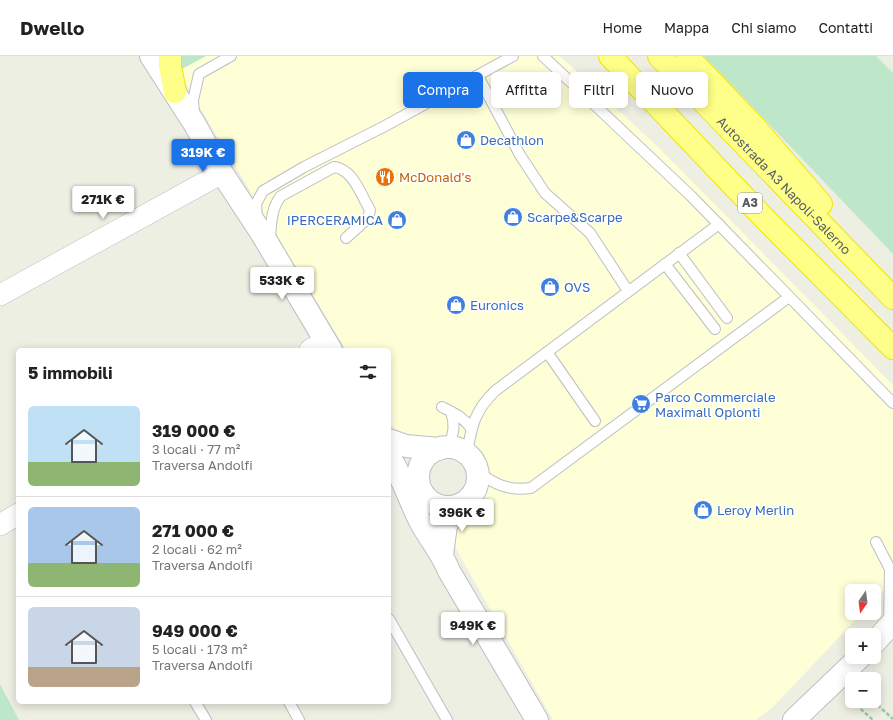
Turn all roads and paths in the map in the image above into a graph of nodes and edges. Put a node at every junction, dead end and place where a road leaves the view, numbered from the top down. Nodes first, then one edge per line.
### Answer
1 (151, 56) edge
2 (170, 56) edge
3 (231, 56) edge
4 (513, 56) edge
5 (543, 56) edge
6 (610, 56) edge
7 (659, 56) edge
8 (687, 56) edge
9 (483, 73) edge
10 (483, 85) edge
11 (175, 92) junction
12 (418, 108) edge
13 (194, 124) junction
14 (222, 173) junction
15 (719, 224) junction
16 (346, 238) dead end
17 (265, 240) junction
18 (679, 253) junction
19 (665, 264) junction
20 (628, 291) junction
21 (0, 295) edge
22 (789, 297) junction
23 (892, 297) edge
24 (727, 318) dead end
25 (715, 328) dead end
26 (322, 347) edge
27 (893, 348) edge
28 (547, 352) junction
29 (893, 404) edge
30 (595, 421) dead end
31 (471, 428) junction
32 (391, 441) edge
33 (458, 455) junction
34 (393, 462) edge
35 (420, 486) junction
36 (461, 504) junction
37 (16, 515) edge
38 (420, 520) junction
39 (0, 525) edge
40 (876, 542) dead end
41 (442, 555) junction
42 (391, 622) edge
43 (891, 624) edge
44 (881, 635) edge
45 (853, 664) edge
46 (833, 684) junction
47 (196, 704) edge
48 (290, 704) edge
49 (881, 708) edge
50 (893, 719) edge
51 (206, 720) edge
52 (299, 720) edge
53 (447, 720) edge
54 (537, 720) edge
55 (794, 720) edge
56 (873, 720) edge

1 - 11 street
2 - 11 highway
3 - 13 lane
4 - 9 lane
5 - 15 lane
6 - 27 highway, A3
7 - 23 highway, Autostrada A3 Napoli-Salerno
8 - 23 highway
10 - 20 lane
11 - 13 street
12 - 17 lane
13 - 14 street
14 - 17 street
14 - 21 street
15 - 18 lane
15 - 22 lane
16 - 17 lane
17 - 26 street
18 - 19 lane
18 - 24 lane
19 - 20 lane
19 - 25 lane
20 - 28 lane
22 - 29 lane
22 - 33 lane
28 - 30 lane
28 - 31 lane
31 - 33 lane
31 - 33 lane
32 - 33 street
33 - 35 street
33 - 36 street
34 - 35 street
34 - 38 street
35 - 36 street
35 - 38 street
36 - 41 street
37 - 39 street
38 - 41 street
40 - 43 lane
41 - 54 street
42 - 53 lane
43 - 44 street
45 - 46 street
46 - 55 street
46 - 56 path
47 - 51 lane
48 - 52 lane
49 - 50 path

